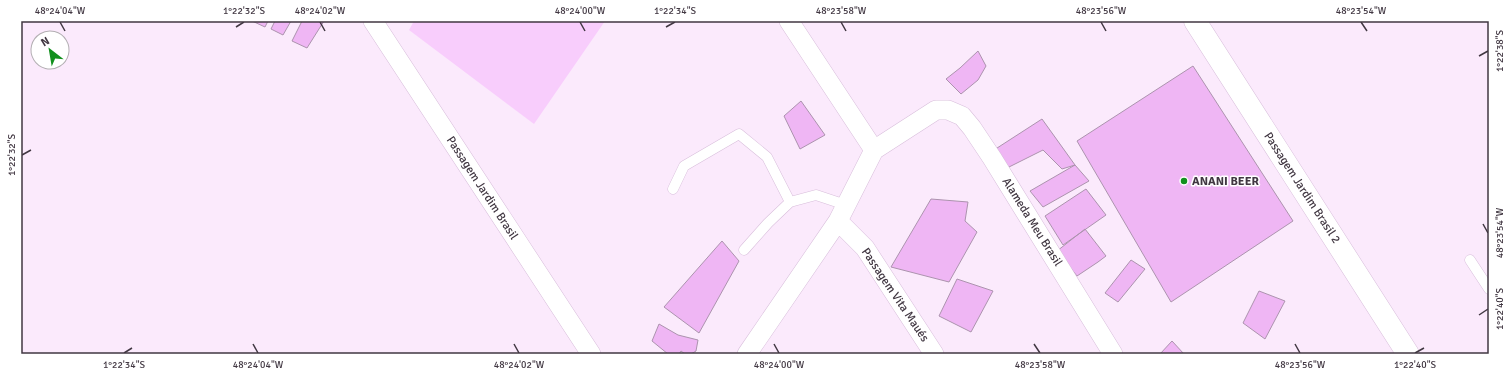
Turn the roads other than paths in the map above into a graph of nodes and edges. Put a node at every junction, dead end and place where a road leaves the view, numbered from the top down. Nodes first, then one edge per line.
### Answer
1 (373, 21) edge
2 (789, 21) edge
3 (1195, 21) edge
4 (874, 150) junction
5 (673, 189) dead end
6 (790, 202) junction
7 (842, 213) junction
8 (744, 250) dead end
9 (1470, 260) dead end
10 (1489, 289) edge
11 (591, 354) edge
12 (747, 354) edge
13 (934, 354) edge
14 (1113, 354) edge
15 (1408, 354) edge

1 - 11 street, Passagem Jardim Brasil
2 - 4 street
3 - 15 street, Passagem Jardim Brasil 2
4 - 7 street
4 - 14 street, Alameda Meu Brasil
5 - 6 lane
6 - 7 lane
6 - 8 lane
7 - 12 street
7 - 13 street, Passagem Vita Maués
9 - 10 lane

